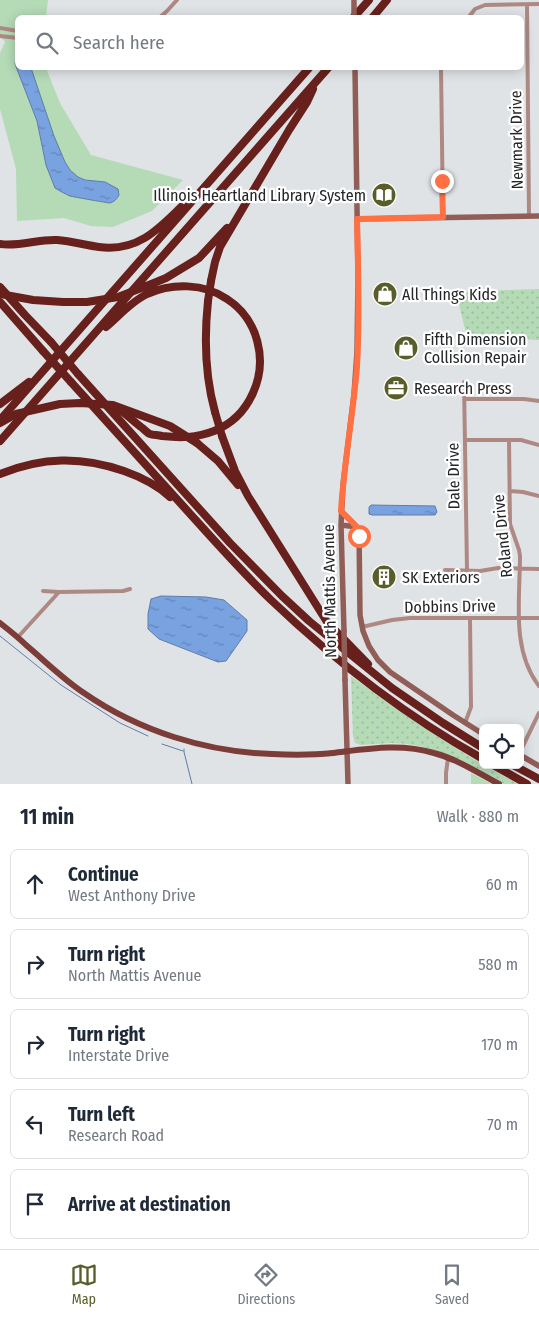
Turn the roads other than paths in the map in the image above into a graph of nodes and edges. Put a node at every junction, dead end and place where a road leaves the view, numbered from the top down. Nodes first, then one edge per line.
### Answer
1 (177, 0) edge
2 (369, 0) edge
3 (387, 0) edge
4 (354, 1) edge
5 (527, 4) junction
6 (539, 4) edge
7 (162, 15) edge
8 (354, 15) edge
9 (356, 15) edge
10 (374, 15) edge
11 (471, 15) edge
12 (0, 28) edge
13 (15, 30) edge
14 (0, 36) edge
15 (15, 38) edge
16 (307, 70) edge
17 (326, 70) edge
18 (355, 70) edge
19 (441, 70) edge
20 (318, 80) junction
21 (223, 165) junction
22 (529, 216) junction
23 (539, 216) edge
24 (443, 217) junction
25 (357, 219) junction
26 (236, 220) junction
27 (0, 244) edge
28 (0, 287) edge
29 (0, 294) edge
30 (0, 302) edge
31 (0, 310) edge
32 (33, 338) junction
33 (87, 343) junction
34 (41, 374) junction
35 (86, 382) junction
36 (464, 382) dead end
37 (465, 399) junction
38 (539, 401) edge
39 (0, 404) edge
40 (0, 422) edge
41 (466, 440) junction
42 (509, 440) junction
43 (0, 441) edge
44 (539, 445) edge
45 (0, 474) edge
46 (510, 492) junction
47 (248, 496) junction
48 (539, 496) edge
49 (341, 511) junction
50 (341, 525) junction
51 (357, 527) junction
52 (214, 541) junction
53 (520, 568) junction
54 (539, 569) edge
55 (445, 570) dead end
56 (467, 570) junction
57 (130, 589) dead end
58 (43, 591) dead end
59 (59, 592) junction
60 (470, 618) junction
61 (519, 618) junction
62 (539, 618) edge
63 (0, 623) edge
64 (362, 627) junction
65 (18, 637) junction
66 (539, 686) edge
67 (392, 688) junction
68 (539, 713) edge
69 (465, 723) junction
70 (479, 732) edge
71 (524, 745) edge
72 (479, 746) edge
73 (347, 751) junction
74 (524, 757) edge
75 (448, 758) junction
76 (479, 758) edge
77 (539, 766) edge
78 (500, 769) edge
79 (520, 769) edge
80 (539, 779) edge
81 (348, 784) edge
82 (446, 784) edge
83 (499, 784) edge
84 (527, 784) edge

1 - 7 street
2 - 9 highway
3 - 10 highway
4 - 8 street, bridge
5 - 6 street
5 - 11 street
5 - 22 street, Newmark Drive
12 - 13 street
14 - 15 street
16 - 21 highway
17 - 20 highway
18 - 25 street, North Mattis Avenue
19 - 24 street
20 - 26 highway
20 - 33 highway
21 - 27 highway
21 - 34 highway
22 - 23 street
22 - 24 street
24 - 25 street
25 - 49 street, North Mattis Avenue
26 - 29 highway, bridge
26 - 47 highway, bridge
28 - 35 highway, bridge
30 - 32 highway
31 - 32 highway
32 - 52 highway, bridge
33 - 35 highway
33 - 43 highway
34 - 39 highway
34 - 40 highway
35 - 67 highway
36 - 37 street, Dale Drive
37 - 38 street
37 - 41 street, Dale Drive
40 - 47 highway, bridge
41 - 42 street
41 - 56 street, Dale Drive
42 - 44 street
42 - 46 street, Roland Drive
45 - 52 highway
46 - 48 street
46 - 53 street, Roland Drive
47 - 67 highway
49 - 50 street, North Mattis Avenue
49 - 51 street
50 - 51 street
50 - 73 street, North Mattis Avenue, bridge
51 - 64 street
52 - 76 highway
53 - 54 street
53 - 56 street
53 - 61 street, Roland Drive
55 - 56 street
57 - 59 street
58 - 59 street
59 - 65 street
60 - 61 street, Dobbins Drive
60 - 64 street, Dobbins Drive
60 - 69 street
61 - 62 street, Dobbins Drive
61 - 66 street, Roland Drive
63 - 65 main road
64 - 69 street
65 - 73 main road
67 - 72 highway
68 - 71 street
69 - 70 street
73 - 75 main road
73 - 81 street, North Mattis Avenue
74 - 77 street
75 - 82 street
75 - 83 main road
78 - 84 highway
79 - 80 highway

